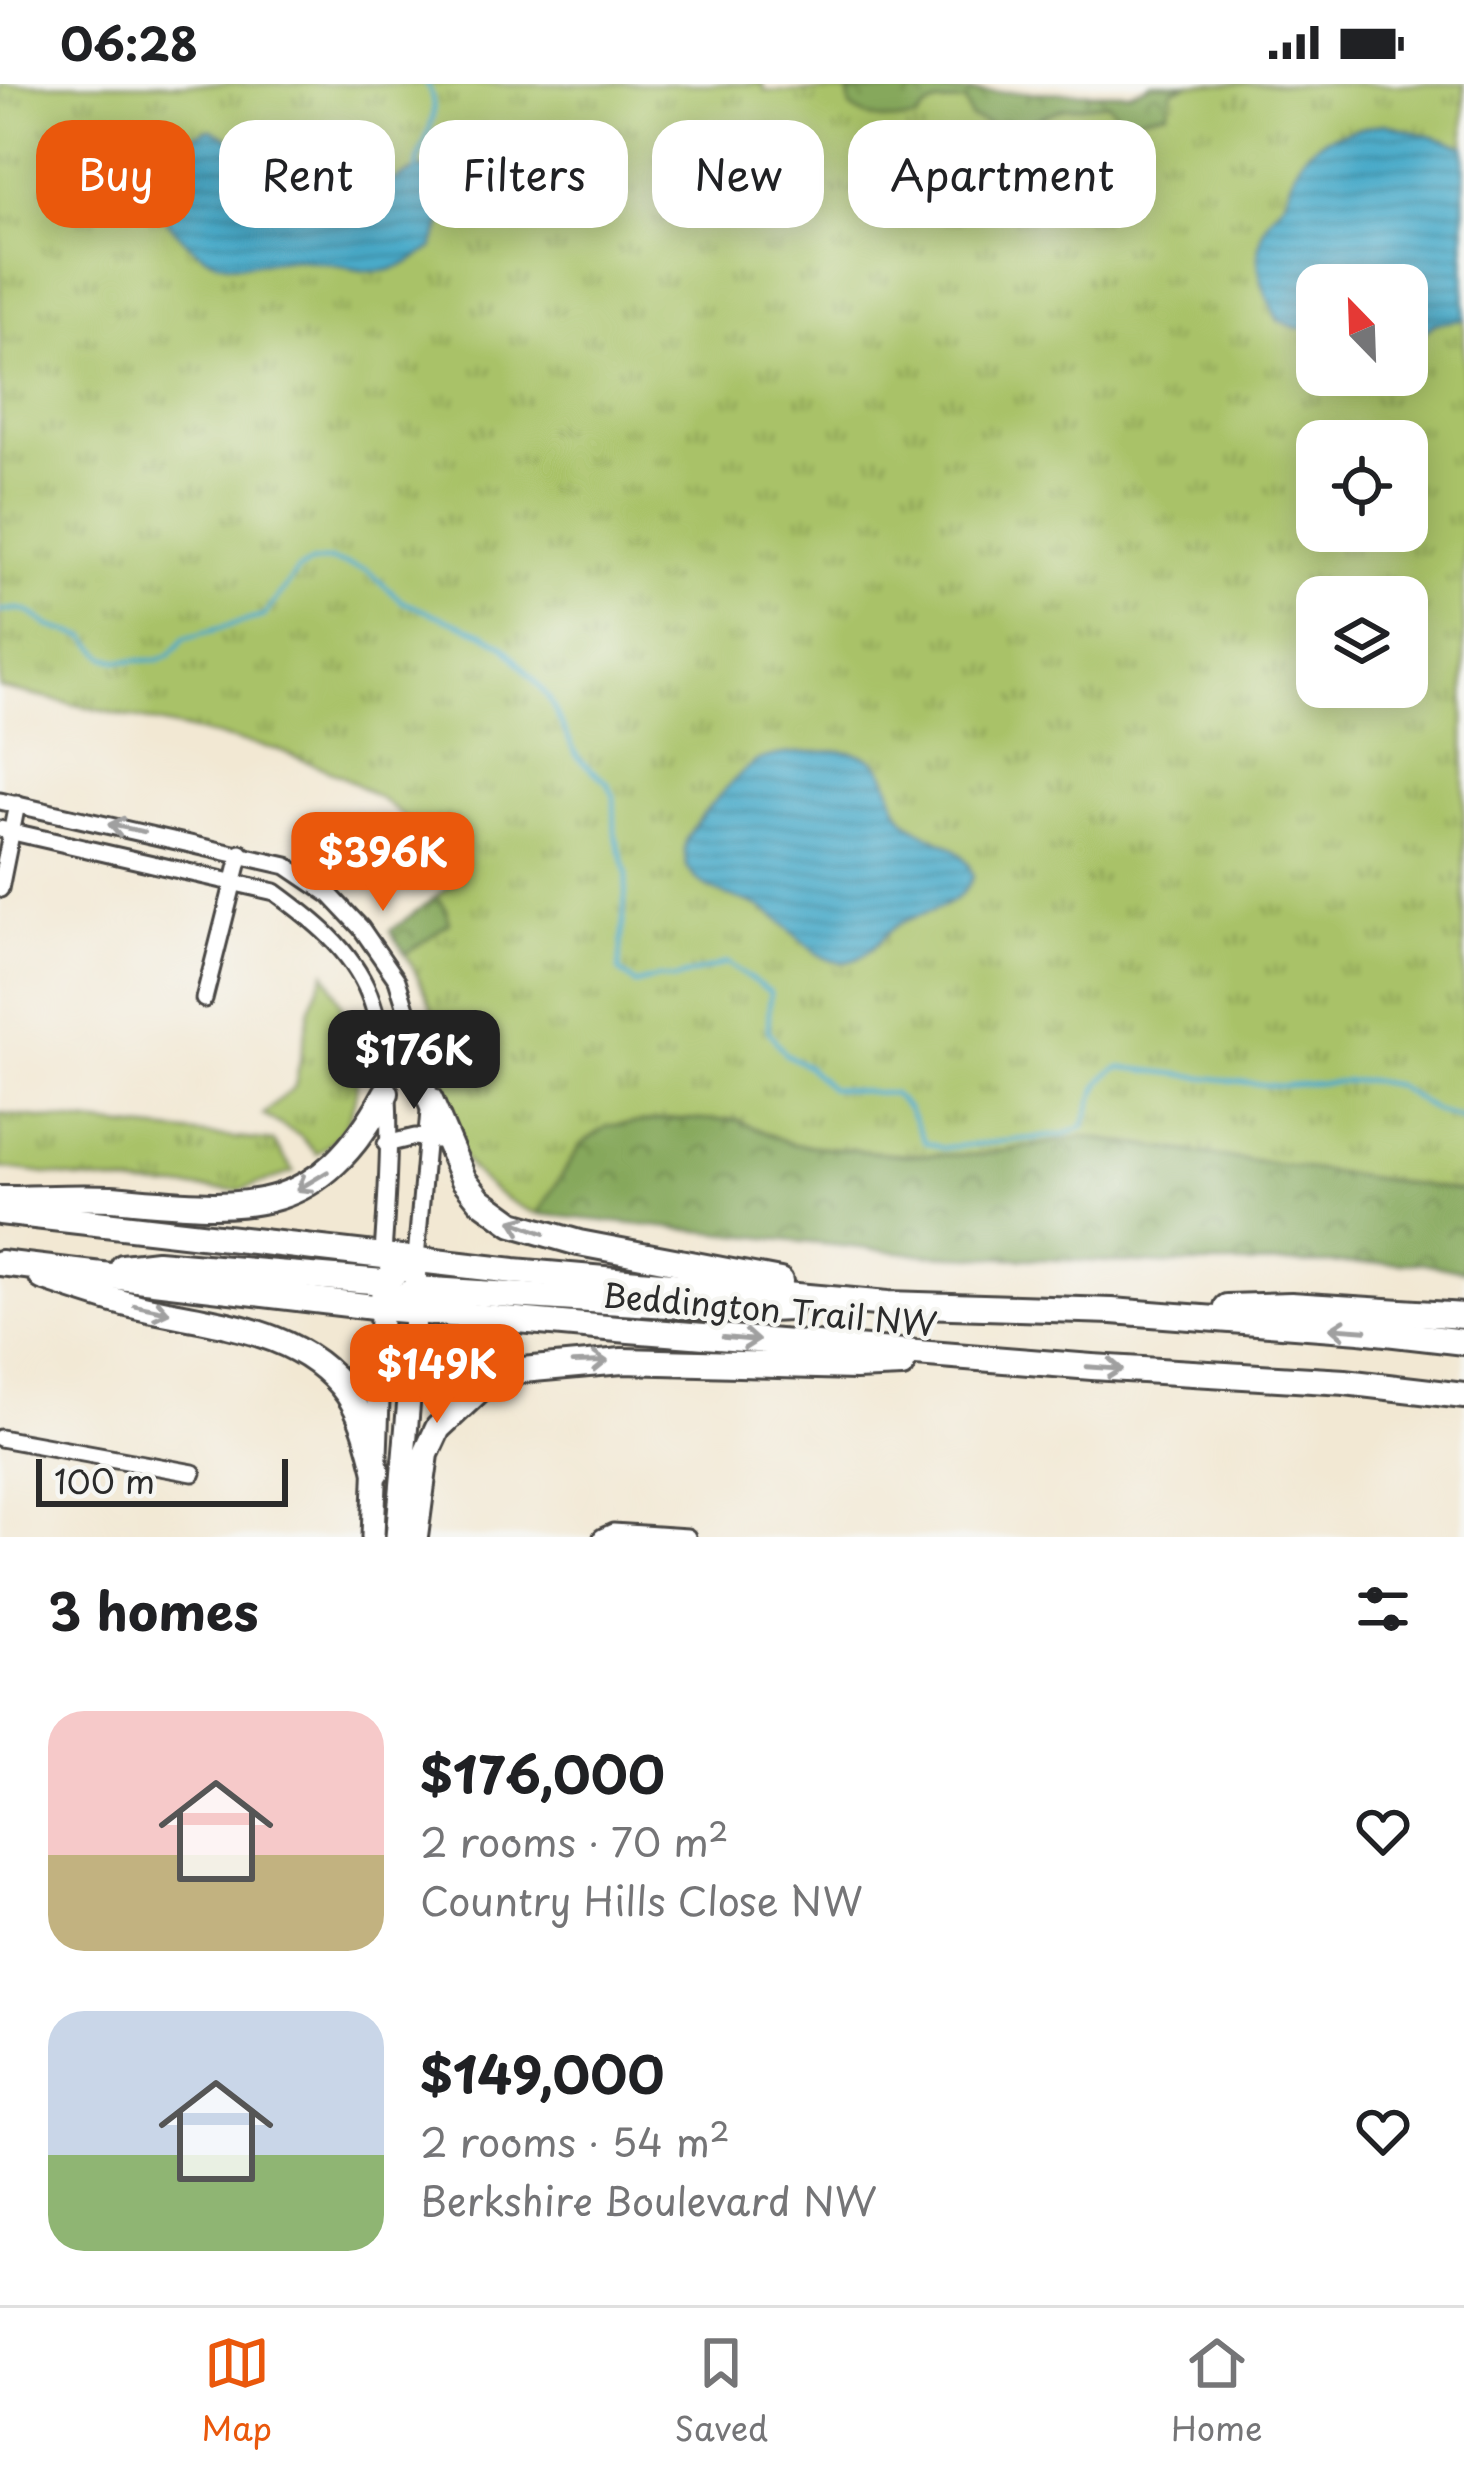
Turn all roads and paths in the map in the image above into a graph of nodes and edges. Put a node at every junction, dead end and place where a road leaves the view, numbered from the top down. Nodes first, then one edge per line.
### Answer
1 (9, 802) edge
2 (6, 830) edge
3 (241, 854) junction
4 (233, 881) junction
5 (0, 889) edge
6 (204, 999) dead end
7 (386, 1093) junction
8 (430, 1100) joint
9 (435, 1140) junction
10 (386, 1144) junction
11 (0, 1199) edge
12 (0, 1211) edge
13 (382, 1254) junction
14 (416, 1258) junction
15 (0, 1264) edge
16 (382, 1295) junction
17 (416, 1300) junction
18 (888, 1304) junction
19 (1112, 1311) junction
20 (1464, 1316) edge
21 (1464, 1342) edge
22 (988, 1359) junction
23 (1464, 1396) edge
24 (0, 1438) edge
25 (377, 1472) junction
26 (193, 1473) dead end
27 (608, 1534) edge
28 (373, 1537) edge
29 (397, 1537) edge
30 (415, 1537) edge
31 (687, 1537) edge

1 - 2 street
3 -> 1 street
2 - 4 street
2 - 5 street
3 - 4 street
3 - 8 street
4 - 6 street
4 - 7 street
7 - 10 street
7 -> 11 main road
8 - 9 main road
9 - 10 street
9 - 14 street
18 -> 9 main road
10 - 13 street
12 - 13 main road, Beddington Trail NW
13 - 14 main road, Beddington Trail NW
13 - 16 main road
14 - 16 main road
14 - 17 main road
14 - 18 main road, Beddington Trail NW
15 - 16 main road, Beddington Trail NW
15 -> 25 main road
16 - 17 main road, Beddington Trail NW
16 - 25 main road
17 - 18 main road
17 -> 22 main road, Beddington Trail NW
17 - 29 main road
18 - 19 main road, Beddington Trail NW
19 - 20 main road
21 -> 19 main road, Beddington Trail NW
22 -> 23 main road, Beddington Trail NW
30 -> 22 main road
24 - 26 street
25 - 28 main road
27 - 31 street

